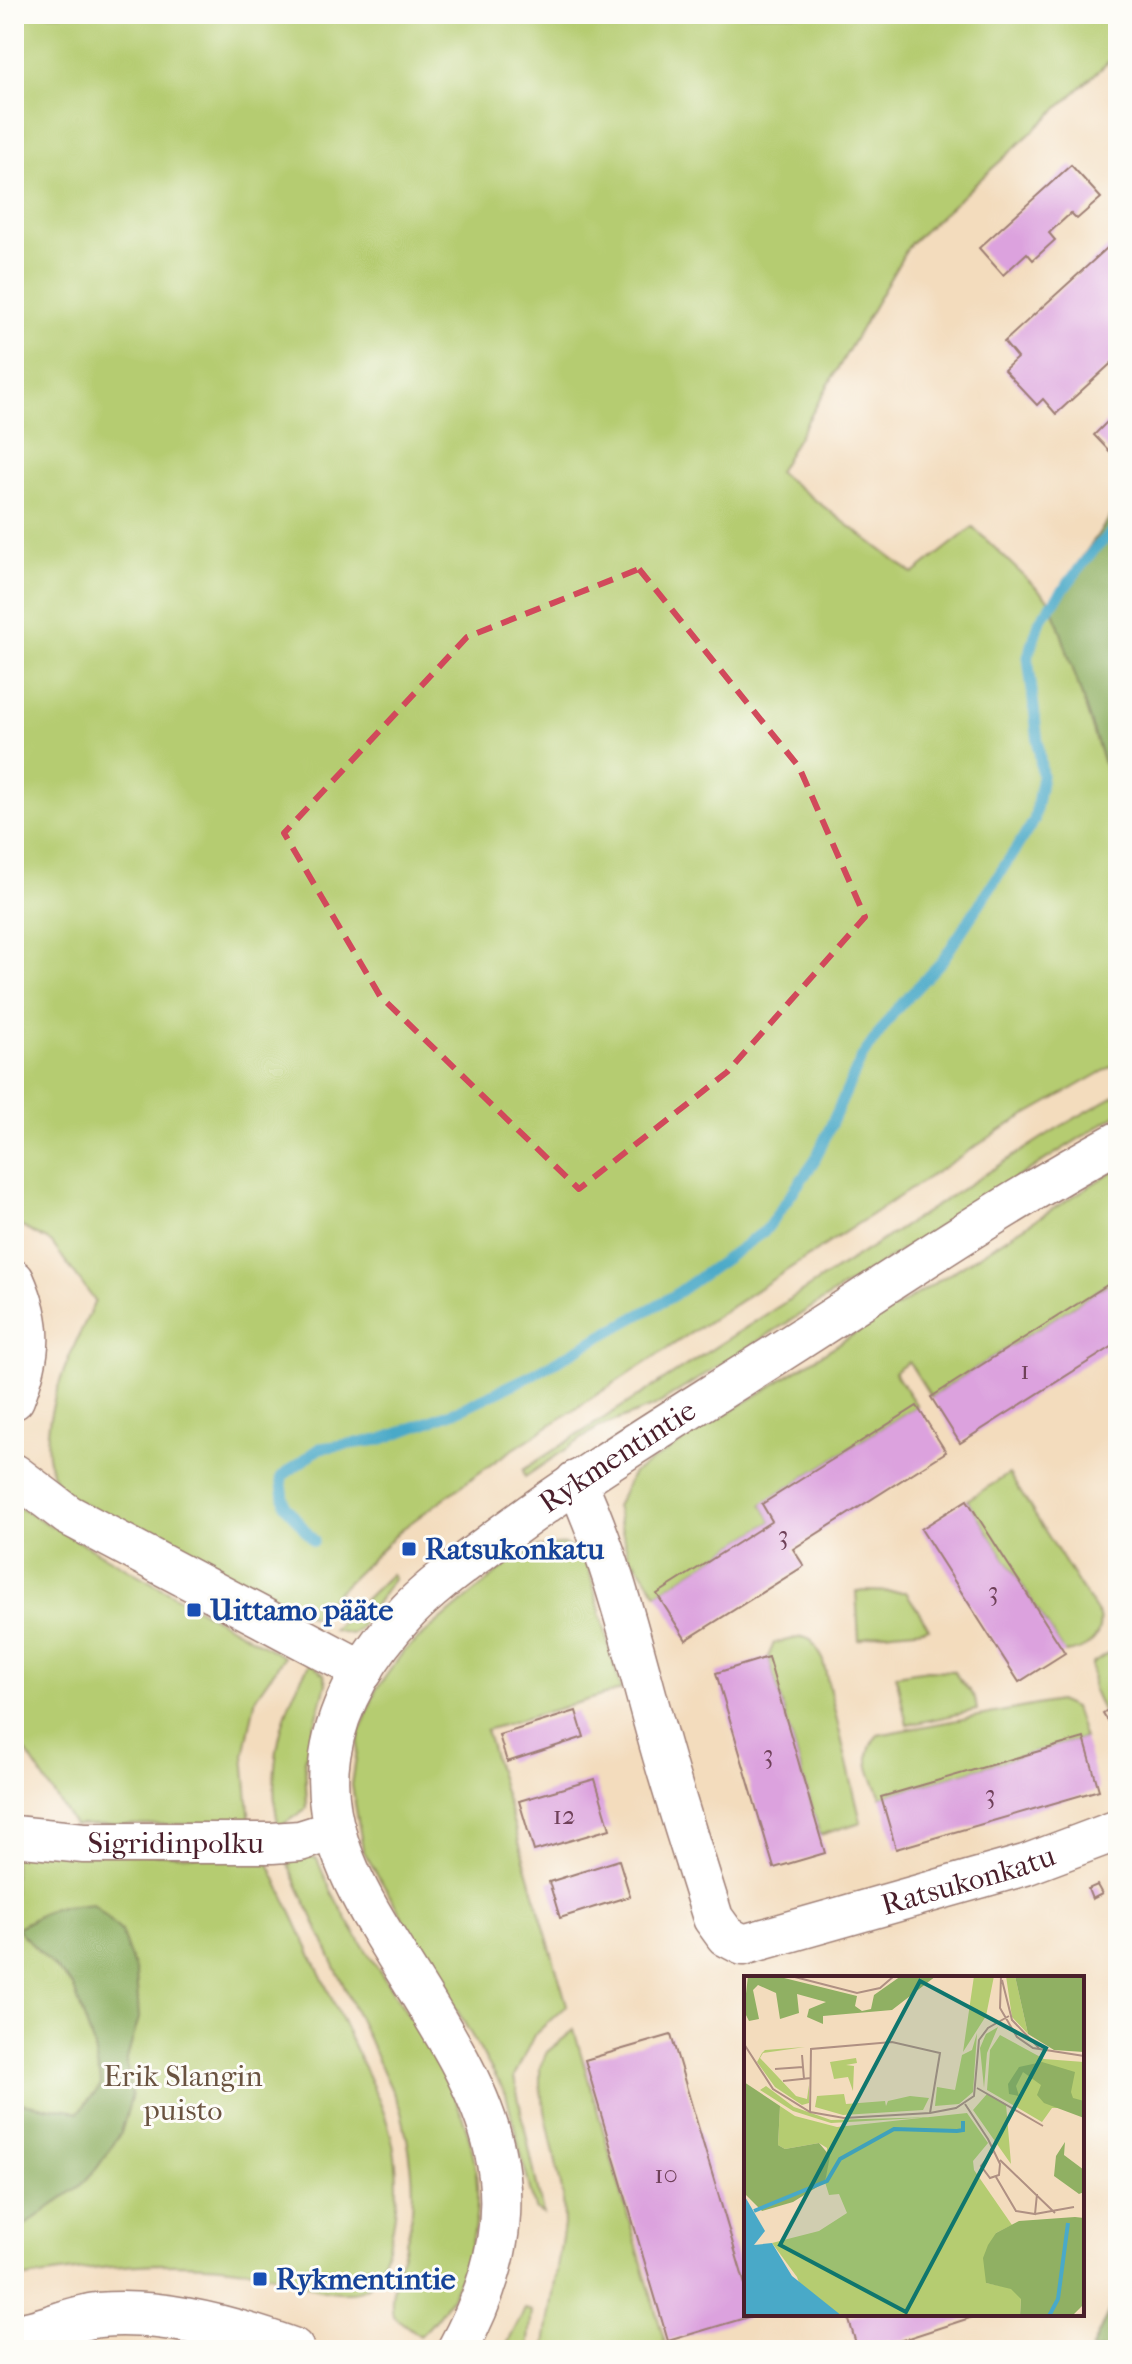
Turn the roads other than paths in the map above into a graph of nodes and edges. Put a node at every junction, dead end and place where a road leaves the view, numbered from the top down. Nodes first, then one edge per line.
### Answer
1 (1118, 1142) edge
2 (14, 1280) edge
3 (14, 1399) edge
4 (14, 1474) edge
5 (576, 1481) junction
6 (363, 1671) junction
7 (335, 1830) junction
8 (1118, 1830) edge
9 (14, 1836) edge
10 (19, 2336) edge
11 (89, 2350) edge
12 (292, 2350) edge
13 (457, 2350) edge

1 - 5 street, Rykmentintie
2 - 3 street
4 - 6 street
5 - 6 street, Rykmentintie
5 - 8 street, Ratsukonkatu
6 - 7 street, Rykmentintie
7 - 9 street, Sigridinpolku
7 - 13 street, Rykmentintie
10 - 11 main road
10 - 12 main road

